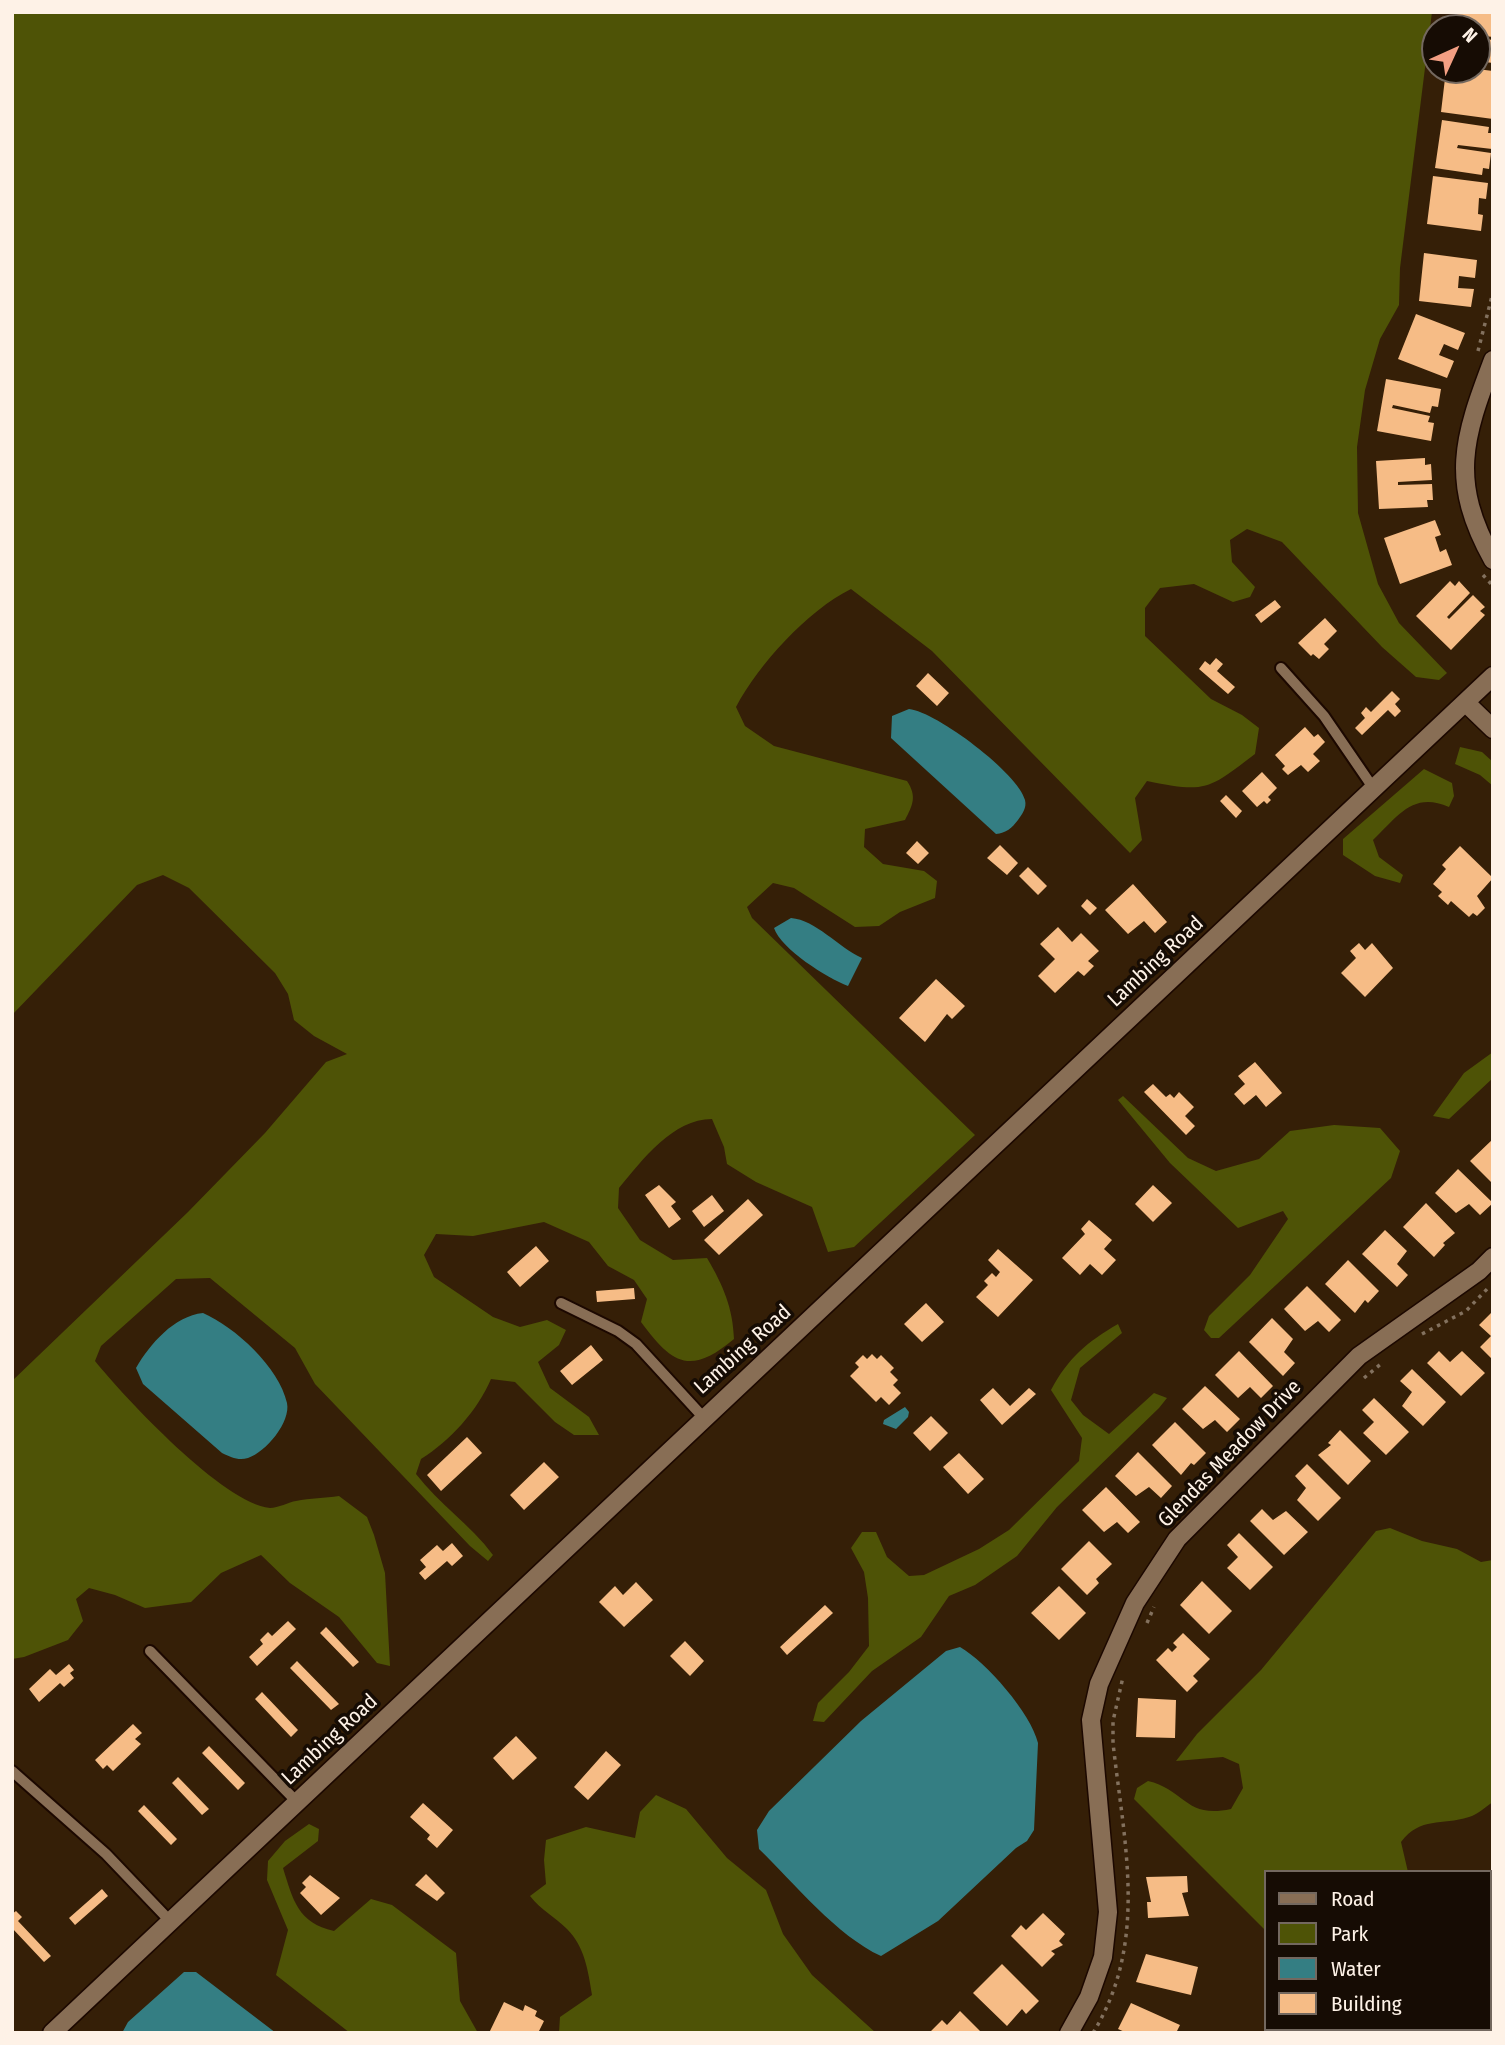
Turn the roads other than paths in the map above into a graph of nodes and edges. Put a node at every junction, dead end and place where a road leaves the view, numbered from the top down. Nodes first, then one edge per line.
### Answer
1 (1493, 360) edge
2 (1493, 560) edge
3 (1281, 668) dead end
4 (1493, 676) edge
5 (1466, 703) junction
6 (1493, 729) edge
7 (1374, 789) junction
8 (1493, 1257) edge
9 (561, 1303) dead end
10 (704, 1417) junction
11 (150, 1651) dead end
12 (12, 1771) edge
13 (297, 1802) junction
14 (170, 1921) junction
15 (52, 2033) edge
16 (1069, 2033) edge

1 - 2 street
3 - 7 lane
4 - 5 street, Lambing Road
5 - 6 street
5 - 7 street, Lambing Road
7 - 10 street, Lambing Road
8 - 16 street, Glendas Meadow Drive
9 - 10 lane
10 - 13 street, Lambing Road
11 - 13 lane
12 - 14 lane
13 - 14 street, Lambing Road
14 - 15 street, Lambing Road

